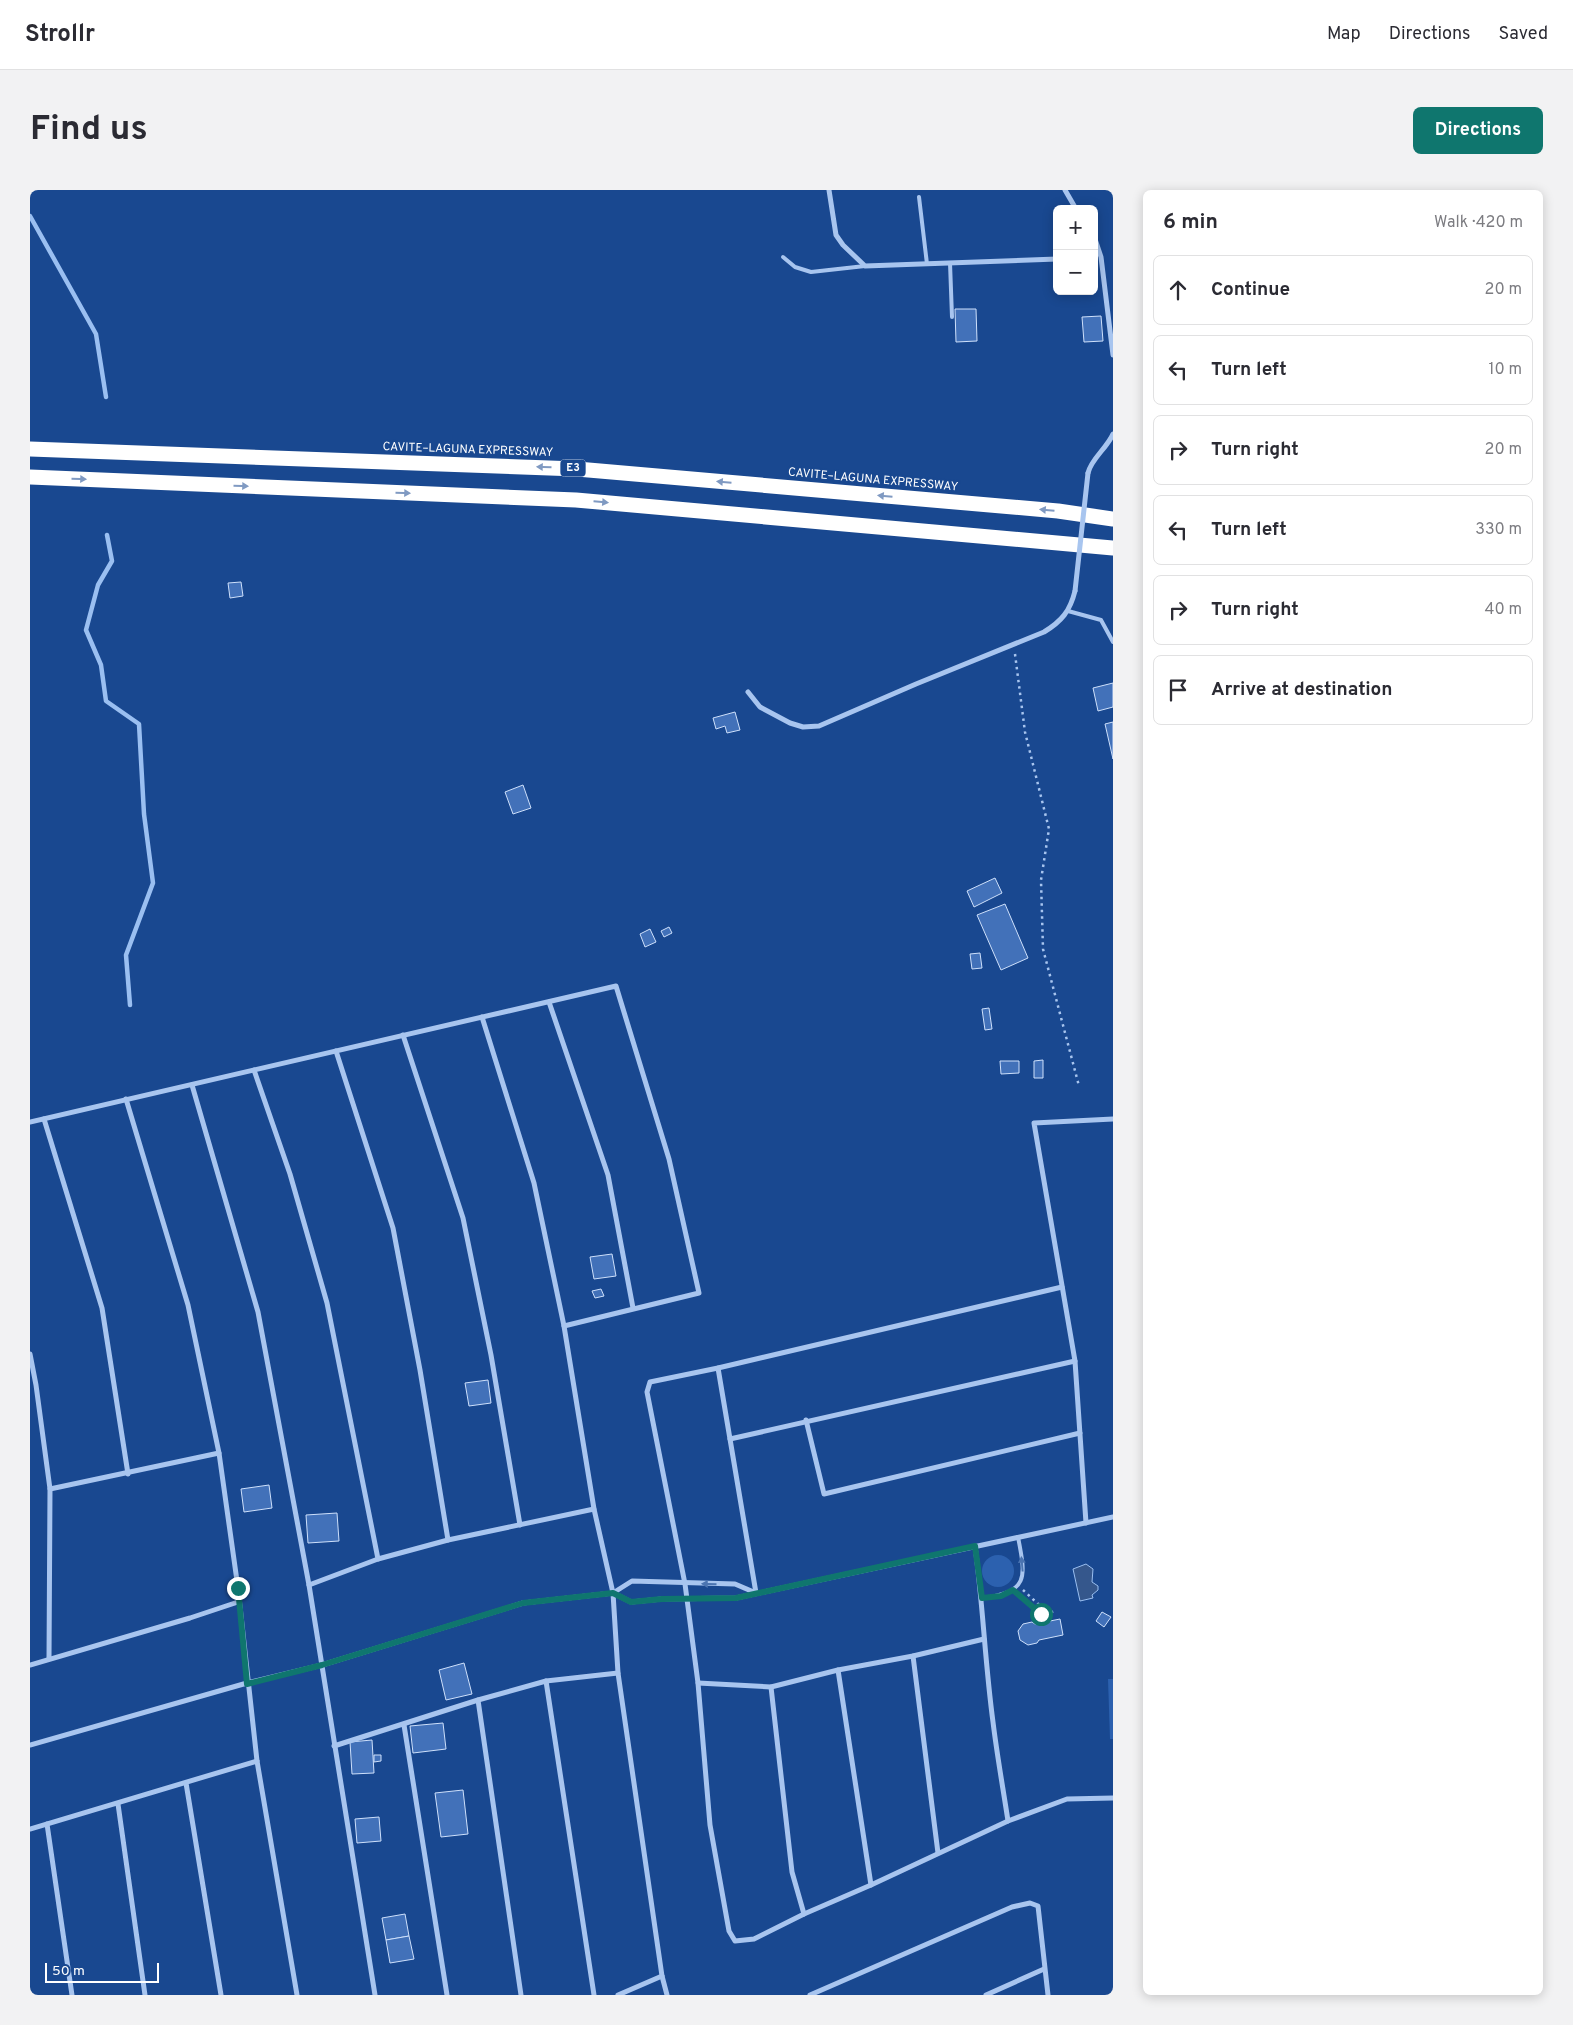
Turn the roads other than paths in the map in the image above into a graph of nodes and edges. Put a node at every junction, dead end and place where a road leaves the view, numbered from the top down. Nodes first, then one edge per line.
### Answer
1 (828, 190) edge
2 (1065, 190) edge
3 (919, 197) dead end
4 (1074, 205) edge
5 (1098, 248) edge
6 (782, 256) dead end
7 (1101, 257) joint
8 (1053, 259) edge
9 (950, 263) junction
10 (927, 264) junction
11 (865, 266) junction
12 (952, 317) dead end
13 (1113, 355) edge
14 (1113, 434) edge
15 (30, 450) edge
16 (30, 477) edge
17 (1113, 519) edge
18 (1113, 548) edge
19 (1068, 611) junction
20 (1113, 642) edge
21 (748, 692) dead end
22 (549, 1002) junction
23 (482, 1017) junction
24 (403, 1036) junction
25 (336, 1051) junction
26 (254, 1070) junction
27 (192, 1085) junction
28 (126, 1100) junction
29 (1113, 1118) edge
30 (44, 1119) junction
31 (30, 1122) edge
32 (1062, 1287) junction
33 (633, 1308) junction
34 (564, 1326) junction
35 (30, 1354) edge
36 (1075, 1361) junction
37 (718, 1368) junction
38 (806, 1420) junction
39 (1080, 1433) junction
40 (730, 1439) junction
41 (219, 1453) junction
42 (128, 1474) junction
43 (50, 1489) junction
44 (594, 1509) junction
45 (1113, 1516) edge
46 (1086, 1523) junction
47 (520, 1525) junction
48 (1018, 1537) junction
49 (448, 1540) junction
50 (975, 1546) junction
51 (378, 1559) junction
52 (684, 1584) junction
53 (309, 1585) junction
54 (613, 1593) junction
55 (756, 1593) junction
56 (685, 1598) junction
57 (982, 1598) junction
58 (238, 1602) junction
59 (984, 1639) junction
60 (913, 1656) junction
61 (49, 1659) junction
62 (30, 1665) edge
63 (322, 1665) junction
64 (838, 1670) junction
65 (618, 1674) junction
66 (546, 1681) junction
67 (698, 1683) junction
68 (247, 1684) junction
69 (771, 1687) junction
70 (478, 1700) junction
71 (404, 1725) junction
72 (30, 1745) edge
73 (334, 1746) junction
74 (257, 1761) junction
75 (186, 1783) junction
76 (1113, 1798) edge
77 (118, 1804) junction
78 (1008, 1821) junction
79 (47, 1824) junction
80 (30, 1829) edge
81 (938, 1853) junction
82 (871, 1885) junction
83 (804, 1914) junction
84 (1044, 1969) junction
85 (662, 1976) junction
86 (72, 1995) edge
87 (146, 1995) edge
88 (221, 1995) edge
89 (297, 1995) edge
90 (375, 1995) edge
91 (447, 1995) edge
92 (521, 1995) edge
93 (594, 1995) edge
94 (618, 1995) edge
95 (667, 1995) edge
96 (810, 1995) edge
97 (986, 1995) edge
98 (1048, 1995) edge

1 - 11 street
2 - 4 street
3 - 10 lane
5 - 7 street
6 - 11 lane
7 - 13 street
8 - 9 street
9 - 10 street
9 - 12 lane
10 - 11 street
14 - 19 street, bridge
17 -> 15 highway, CAVITE–LAGUNA EXPRESSWAY / E3
16 -> 18 highway
19 - 20 lane
19 - 21 street
22 - 23 street
22 - 33 street
22 - 33 street
23 - 24 street
23 - 34 street
24 - 25 street
24 - 47 street
25 - 26 street
25 - 49 street
26 - 27 street
26 - 51 street
27 - 28 street
27 - 53 street
28 - 30 street
28 - 41 street
29 - 32 street
30 - 31 street
30 - 42 street
32 - 36 street
32 - 37 street
33 - 34 street
34 - 44 street
35 - 43 street
36 - 38 street
36 - 39 street
37 - 40 street
37 - 52 street
38 - 39 street
38 - 40 street
39 - 46 street
40 - 55 street
41 - 42 street
41 - 58 street
42 - 43 street
43 - 61 street
44 - 47 street
44 - 54 street
45 - 46 street
46 - 48 street
47 - 49 street
48 - 50 street
57 -> 48 lane
49 - 51 street
50 - 55 street
50 - 57 street
51 - 53 street
52 - 54 street
55 -> 52 street
52 - 56 street
53 - 63 street
54 - 56 street
54 - 63 street
54 - 65 street
55 - 56 street
56 - 67 street
57 - 59 street
58 - 61 street
58 - 68 street
59 - 60 street
59 - 78 street
60 - 64 street
60 - 81 street
61 - 62 street
63 - 68 street
63 - 73 street
64 - 69 street
64 - 82 street
65 - 66 street
65 - 85 street
66 - 70 street
66 - 93 street
67 - 69 street
67 - 83 street
68 - 72 street
68 - 74 street
69 - 83 street
70 - 71 street
70 - 92 street
71 - 73 street
71 - 91 street
73 - 90 street
74 - 75 street
74 - 89 street
75 - 77 street
75 - 88 street
76 - 78 street
77 - 79 street
77 - 87 street
78 - 81 street
79 - 80 street
79 - 86 street
81 - 82 street
82 - 83 street
84 - 96 street
84 - 97 street
84 - 98 street
85 - 94 street
85 - 95 street

